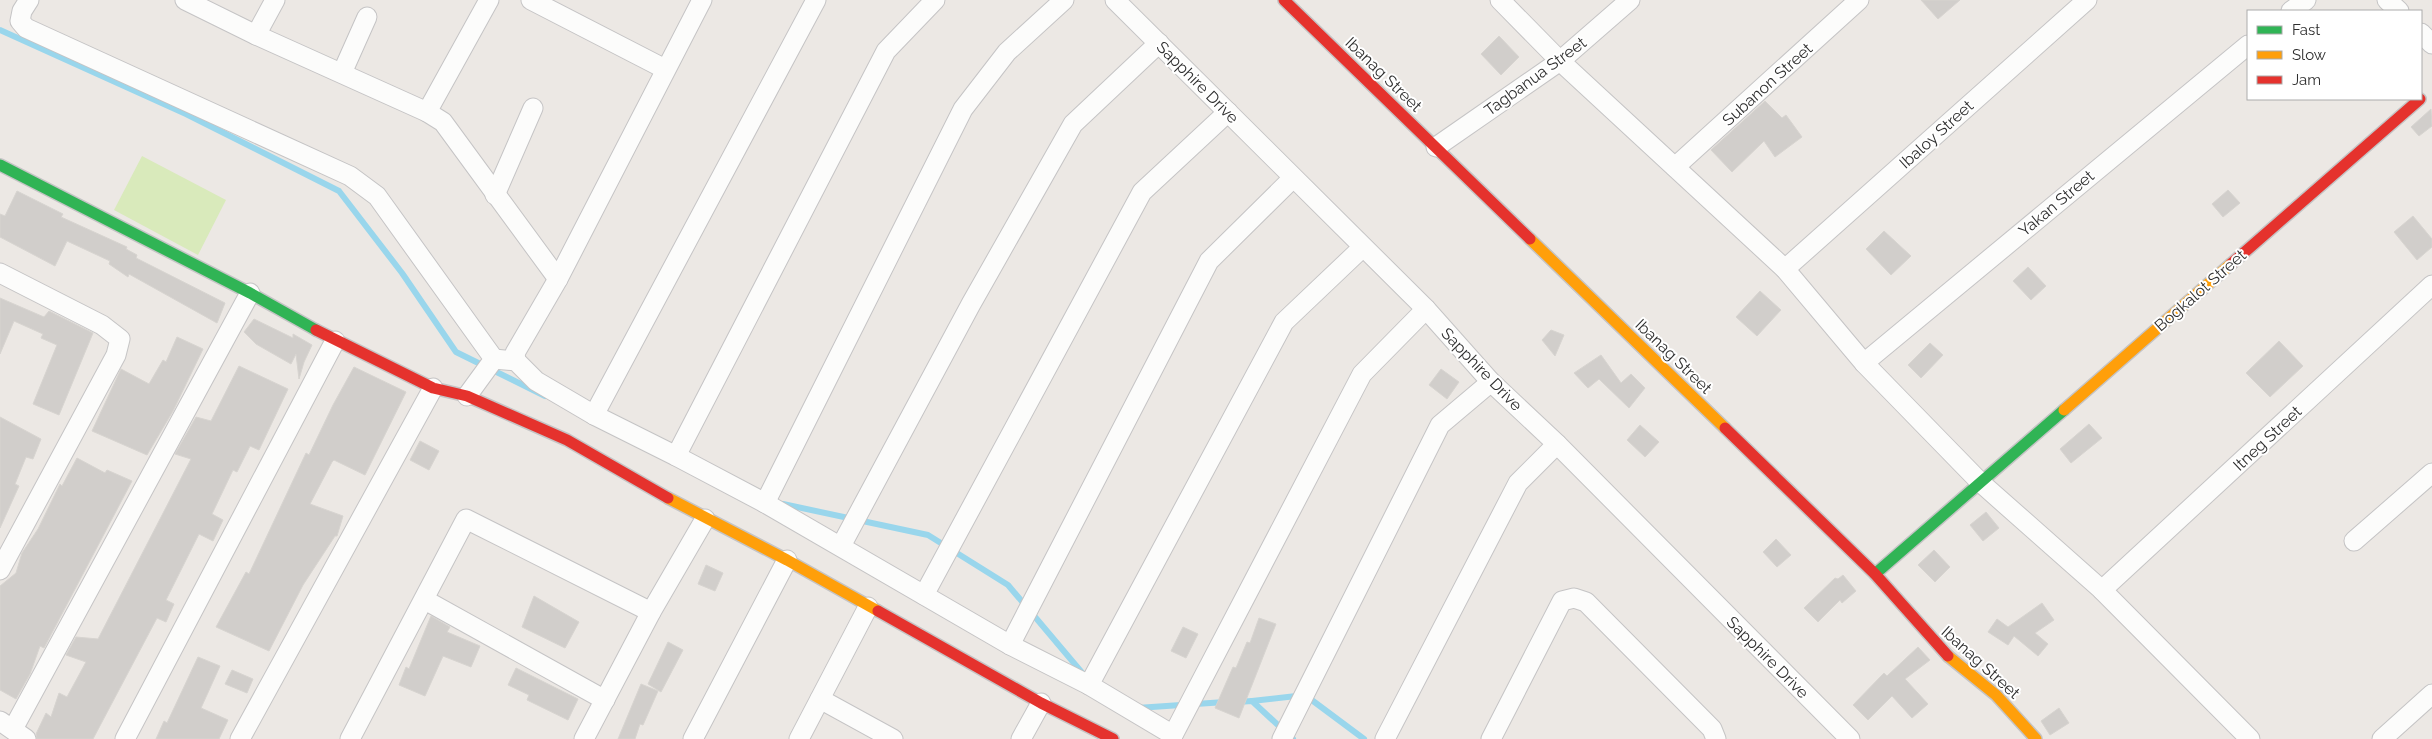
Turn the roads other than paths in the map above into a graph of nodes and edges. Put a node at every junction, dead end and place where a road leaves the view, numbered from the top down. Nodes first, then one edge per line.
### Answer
1 (29, 0) edge
2 (185, 0) edge
3 (275, 0) edge
4 (489, 0) edge
5 (531, 0) edge
6 (702, 0) edge
7 (816, 0) edge
8 (935, 0) edge
9 (1064, 0) edge
10 (1115, 0) edge
11 (1284, 0) edge
12 (1500, 0) edge
13 (1630, 0) edge
14 (1859, 0) edge
15 (2086, 0) edge
16 (2306, 0) edge
17 (2387, 0) edge
18 (2293, 10) edge
19 (2398, 10) edge
20 (367, 17) dead end
21 (2422, 34) edge
22 (256, 35) junction
23 (1159, 43) junction
24 (2432, 44) edge
25 (2247, 46) edge
26 (1560, 61) junction
27 (665, 69) junction
28 (342, 73) junction
29 (2432, 88) edge
30 (2422, 96) edge
31 (2418, 100) edge
32 (532, 108) dead end
33 (427, 112) junction
34 (1228, 112) junction
35 (1436, 147) junction
36 (1675, 167) junction
37 (4, 174) edge
38 (1293, 178) junction
39 (494, 195) junction
40 (1363, 247) junction
41 (1785, 269) junction
42 (0, 273) edge
43 (558, 279) junction
44 (2432, 285) edge
45 (250, 293) junction
46 (1426, 309) junction
47 (335, 341) junction
48 (494, 359) junction
49 (516, 361) junction
50 (1864, 363) junction
51 (1490, 382) junction
52 (434, 388) junction
53 (468, 396) junction
54 (594, 415) junction
55 (1557, 444) junction
56 (676, 456) junction
57 (2432, 473) edge
58 (1980, 482) junction
59 (765, 503) junction
60 (705, 519) junction
61 (2354, 541) dead end
62 (840, 546) junction
63 (787, 560) junction
64 (0, 570) edge
65 (1875, 574) junction
66 (2102, 590) junction
67 (924, 595) junction
68 (425, 600) junction
69 (868, 607) junction
70 (652, 612) junction
71 (1010, 645) junction
72 (1089, 685) junction
73 (2432, 694) edge
74 (605, 700) junction
75 (820, 700) junction
76 (1041, 703) junction
77 (13, 730) edge
78 (1172, 737) edge
79 (125, 739) edge
80 (240, 739) edge
81 (350, 739) edge
82 (584, 739) edge
83 (693, 739) edge
84 (799, 739) edge
85 (893, 739) edge
86 (1021, 739) edge
87 (1113, 739) edge
88 (1282, 739) edge
89 (1385, 739) edge
90 (1491, 739) edge
91 (1716, 739) edge
92 (1850, 739) edge
93 (2036, 739) edge
94 (2250, 739) edge
95 (2382, 739) edge

1 - 48 street
2 - 22 street
3 - 22 street
4 - 33 street
5 - 27 street
6 - 27 street
7 - 54 street
8 - 56 street
9 - 59 street
10 - 23 street, Sapphire Drive
11 - 35 street, Ibanag Street
12 - 26 street
13 - 26 street, Tagbanua Street
14 - 36 street, Subanon Street
15 - 41 street, Ibaloy Street
16 - 18 street
17 - 19 street
20 - 28 street
21 - 24 street
22 - 28 street
23 - 34 street, Sapphire Drive
23 - 62 street
25 - 50 street, Yakan Street
26 - 35 street, Tagbanua Street
26 - 36 street
27 - 43 street
28 - 33 street
29 - 30 street, Bogkalot Street
31 - 58 street, Bogkalot Street
32 - 39 street
33 - 39 street
34 - 38 street, Sapphire Drive
34 - 67 street
35 - 65 street, Ibanag Street
36 - 41 street
37 - 45 street
38 - 40 street, Sapphire Drive
38 - 71 street
39 - 43 street
40 - 46 street, Sapphire Drive
40 - 72 street
41 - 50 street
42 - 64 street
43 - 49 street
44 - 66 street, Itneg Street
45 - 47 street
45 - 77 street
46 - 51 street, Sapphire Drive
46 - 78 street
47 - 52 street
47 - 79 street
48 - 49 street
48 - 53 street
49 - 54 street
50 - 58 street
51 - 55 street, Sapphire Drive
51 - 88 street
52 - 53 street
52 - 80 street
53 - 60 street
54 - 56 street
55 - 89 street
55 - 92 street, Sapphire Drive
56 - 59 street
57 - 61 street
58 - 65 street, Bogkalot Street
58 - 66 street
59 - 62 street
60 - 63 street
60 - 70 street
62 - 67 street
63 - 69 street
63 - 83 street
65 - 93 street, Ibanag Street
66 - 94 street
67 - 71 street
68 - 70 street
68 - 74 street
68 - 81 street
69 - 75 street
69 - 76 street
70 - 74 street
71 - 72 street
72 - 78 street
73 - 95 street
74 - 82 street
75 - 84 street
75 - 85 street
76 - 86 street
76 - 87 street
90 - 91 street

